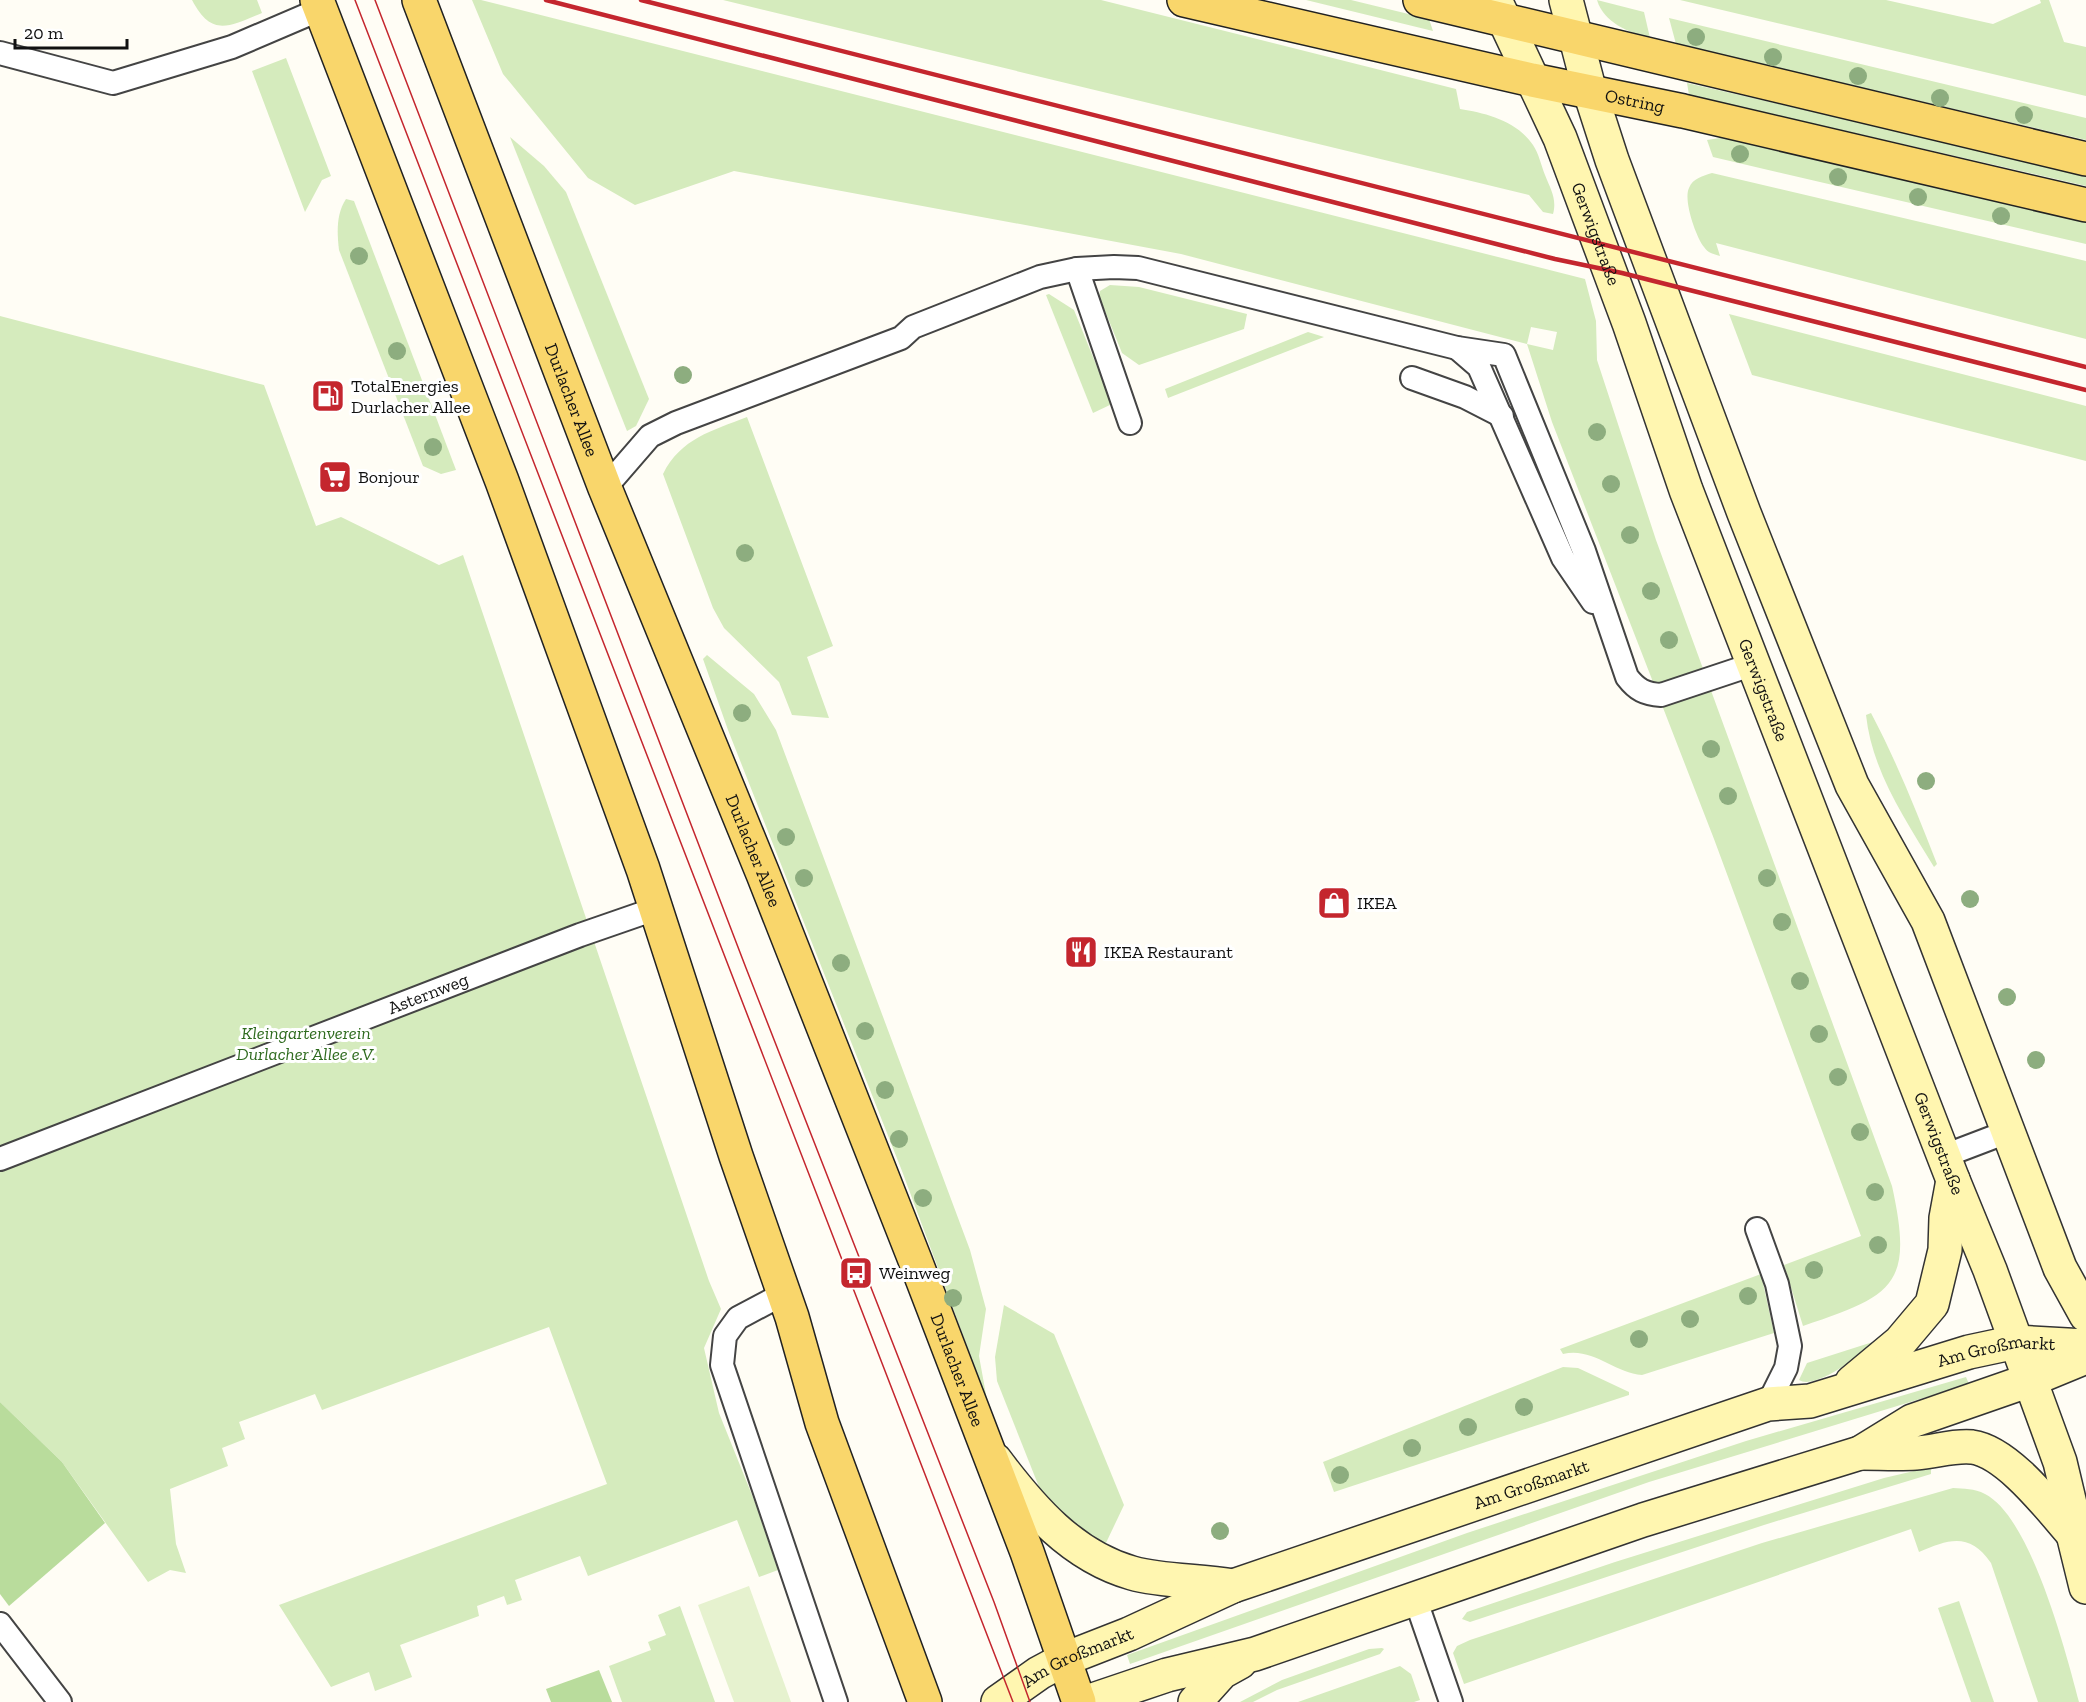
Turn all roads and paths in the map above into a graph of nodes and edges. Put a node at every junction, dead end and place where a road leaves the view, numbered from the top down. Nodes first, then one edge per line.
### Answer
1 (419, 0) edge
2 (1184, 0) edge
3 (1419, 0) edge
4 (1566, 0) edge
5 (319, 5) edge
6 (1499, 11) edge
7 (1577, 39) junction
8 (0, 53) edge
9 (1532, 80) junction
10 (1590, 92) junction
11 (2086, 159) edge
12 (2086, 205) edge
13 (1077, 269) junction
14 (1457, 348) junction
15 (1412, 378) dead end
16 (1502, 416) junction
17 (1130, 423) dead end
18 (605, 488) junction
19 (1606, 620) junction
20 (1754, 664) junction
21 (655, 909) junction
22 (2007, 1132) junction
23 (0, 1159) edge
24 (1948, 1168) junction
25 (1757, 1229) dead end
26 (783, 1294) junction
27 (2086, 1315) edge
28 (2016, 1342) junction
29 (2086, 1346) edge
30 (2086, 1357) edge
31 (2030, 1380) junction
32 (1839, 1393) junction
33 (1768, 1404) junction
34 (988, 1451) junction
35 (1860, 1453) junction
36 (2073, 1534) junction
37 (1233, 1586) junction
38 (2086, 1587) edge
39 (1415, 1598) junction
40 (0, 1624) edge
41 (1255, 1654) junction
42 (1065, 1659) junction
43 (1449, 1696) edge
44 (60, 1702) edge
45 (836, 1702) edge
46 (925, 1702) edge
47 (998, 1702) edge
48 (1078, 1702) edge
49 (1087, 1702) edge
50 (1196, 1702) edge

1 - 18 main road, Durlacher Allee
2 - 9 main road, Ostring
3 - 6 main road
4 - 7 main road
5 - 8 lane
5 - 21 main road
6 - 7 main road
6 - 9 main road, Gerwigstraße
7 - 10 main road
7 - 11 main road
9 - 10 main road, Ostring
9 - 20 main road, Gerwigstraße
10 - 12 main road, Ostring
10 - 22 main road
13 - 14 lane
13 - 17 lane
13 - 18 lane
14 - 16 lane
14 - 19 lane
15 - 16 lane
16 - 19 lane
18 - 34 main road, Durlacher Allee
19 - 20 lane
20 - 24 main road, Gerwigstraße
21 - 23 lane, Asternweg
21 - 26 main road
22 - 24 lane
22 - 27 main road
24 - 28 main road, Gerwigstraße
24 - 32 main road
25 - 33 lane
26 - 45 lane
26 - 46 main road
28 - 29 main road, Am Großmarkt
28 - 31 main road, Gerwigstraße
28 - 32 main road, Am Großmarkt
30 - 31 main road, Am Großmarkt
31 - 35 main road, Am Großmarkt
31 - 36 main road, Gerwigstraße
32 - 33 main road, Am Großmarkt
33 - 37 main road, Am Großmarkt
34 - 37 main road
34 - 42 main road, Durlacher Allee
35 - 36 main road
35 - 39 main road, Am Großmarkt
36 - 38 main road, Gerwigstraße
37 - 42 main road, Am Großmarkt
39 - 41 main road, Am Großmarkt
39 - 43 lane
40 - 44 lane
41 - 49 main road, Am Großmarkt
41 - 50 main road
42 - 47 main road, Am Großmarkt
42 - 48 main road, Durlacher Allee

